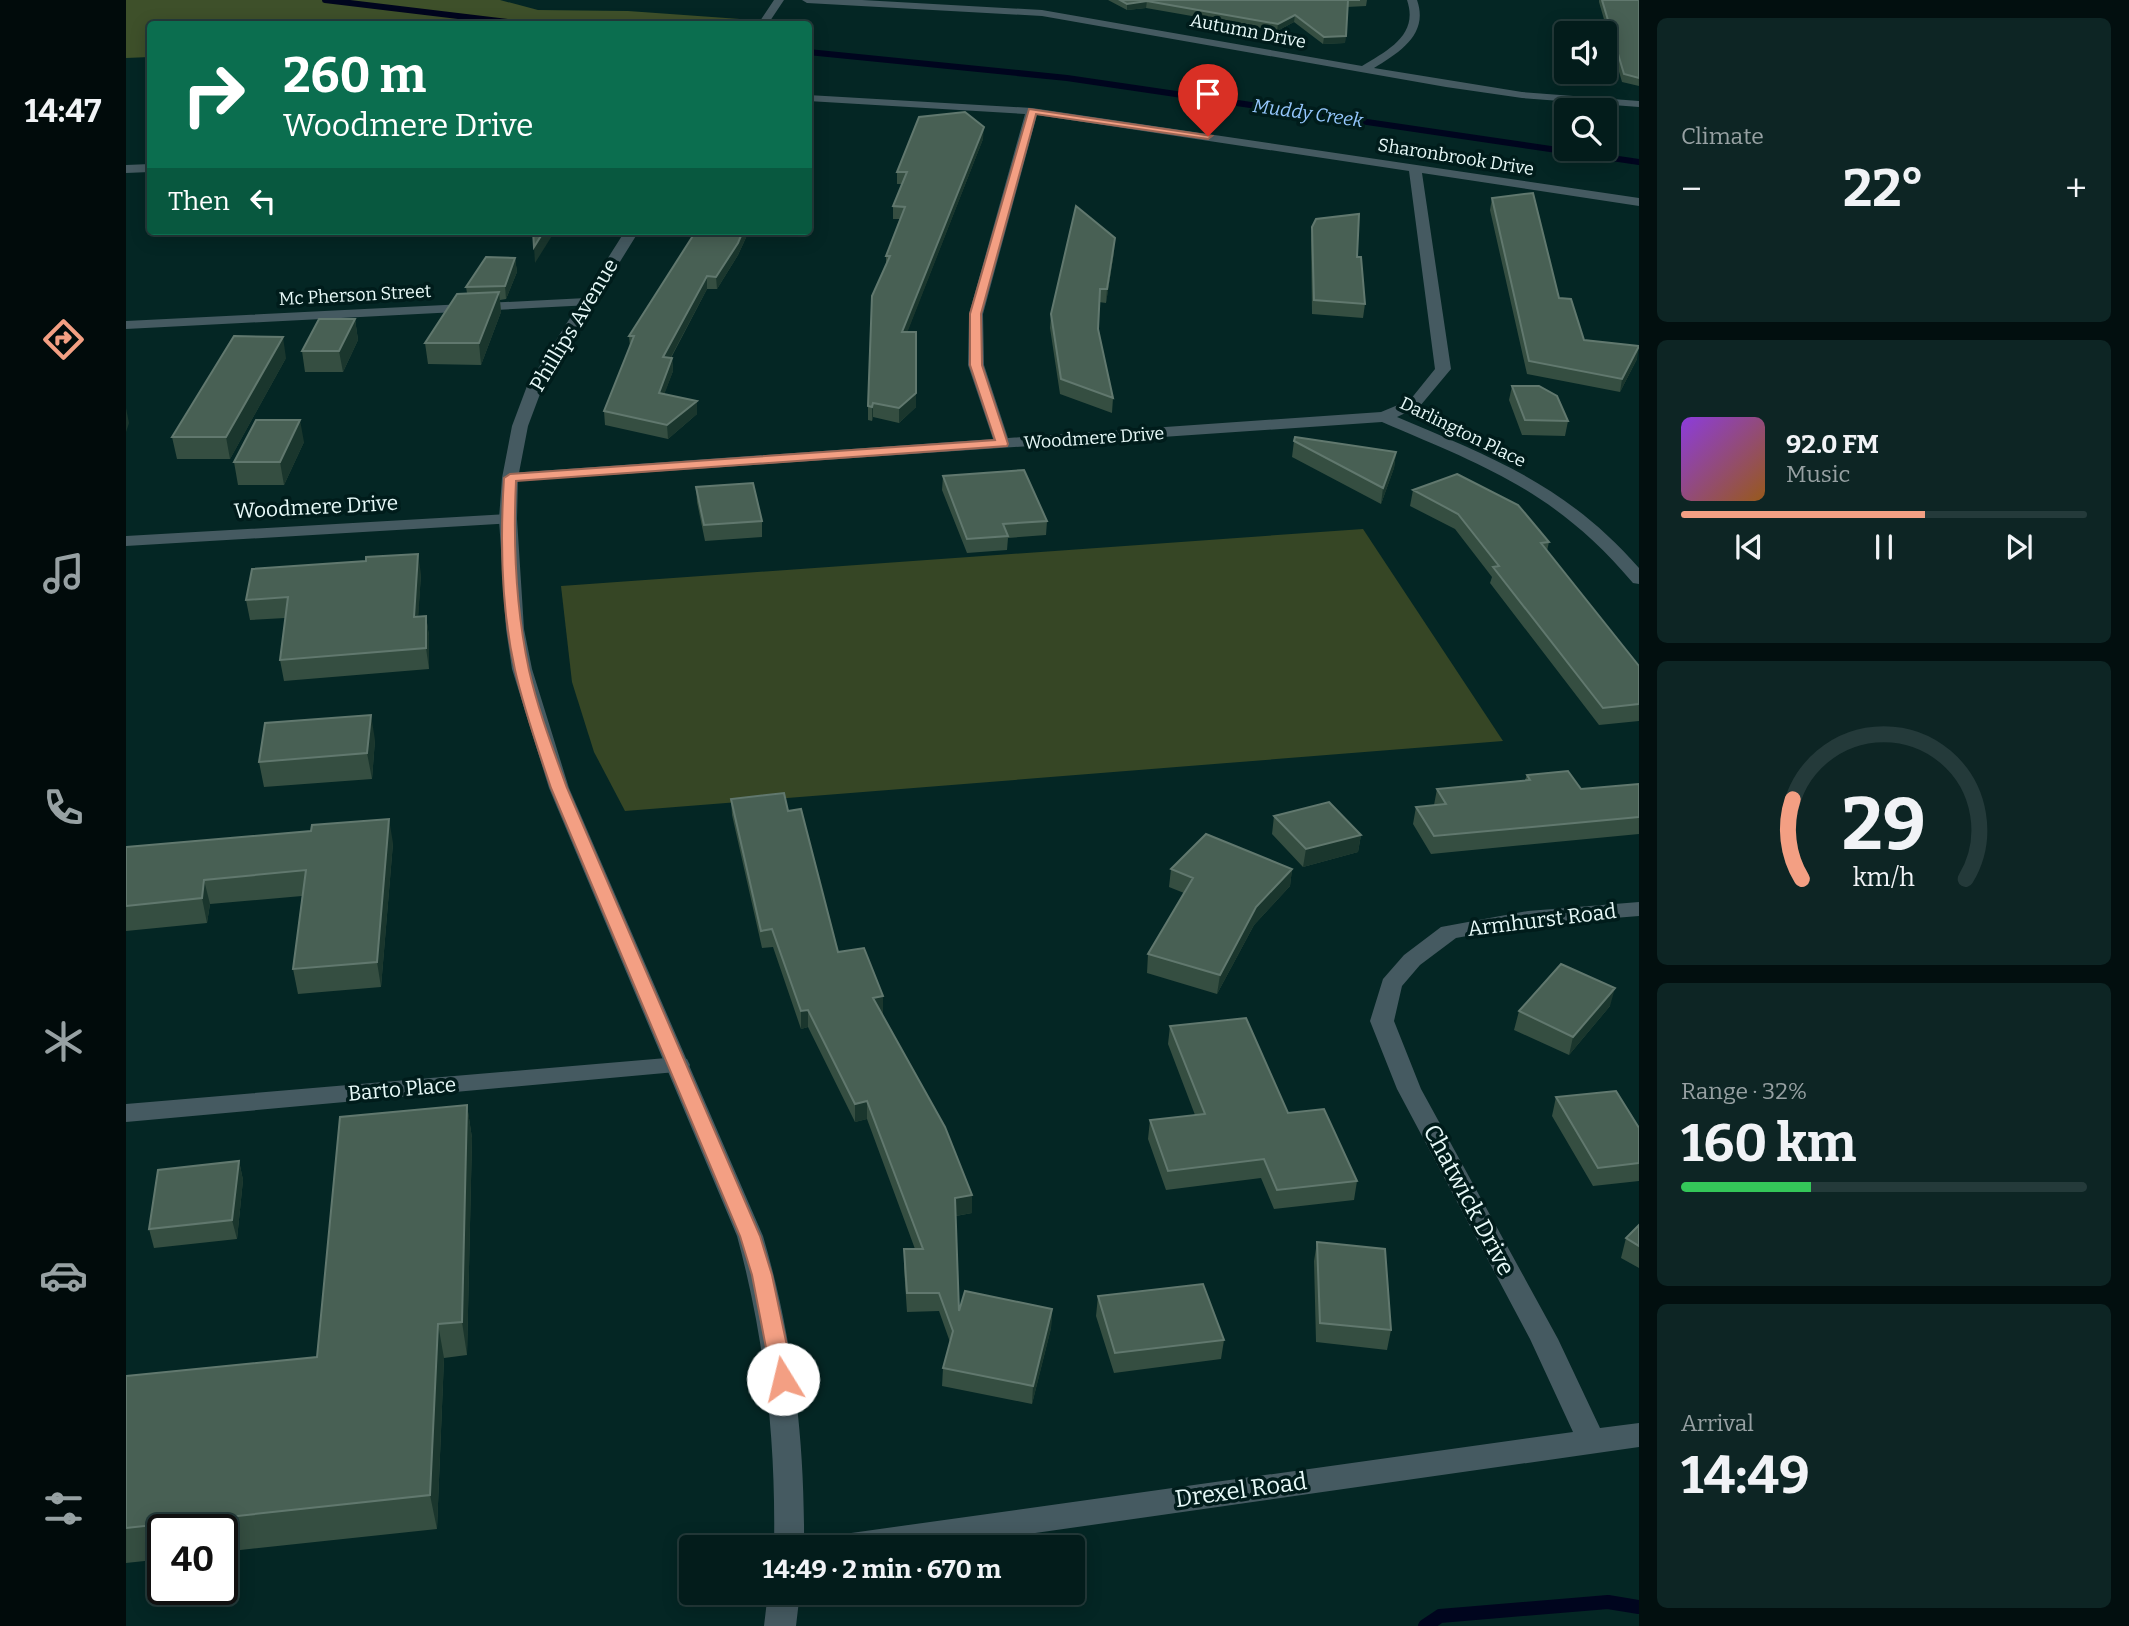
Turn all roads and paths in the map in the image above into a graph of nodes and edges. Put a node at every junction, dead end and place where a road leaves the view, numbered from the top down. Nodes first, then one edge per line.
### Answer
1 (779, 0) edge
2 (807, 0) edge
3 (1060, 0) edge
4 (1412, 0) edge
5 (1042, 13) junction
6 (765, 21) edge
7 (1362, 71) junction
8 (812, 98) edge
9 (1639, 104) edge
10 (1032, 111) junction
11 (147, 168) edge
12 (1415, 168) junction
13 (126, 169) edge
14 (1639, 202) edge
15 (629, 235) edge
16 (586, 302) junction
17 (126, 325) edge
18 (1384, 417) junction
19 (1002, 444) junction
20 (510, 478) junction
21 (508, 519) junction
22 (126, 541) edge
23 (1639, 579) edge
24 (1639, 909) edge
25 (1412, 960) joint
26 (678, 1065) junction
27 (126, 1113) edge
28 (1639, 1435) edge
29 (1591, 1440) junction
30 (789, 1535) edge
31 (928, 1535) edge
32 (782, 1605) edge
33 (780, 1626) edge

1 - 6 street
2 - 5 street, Autumn Drive
3 - 5 street
4 - 7 street
5 - 7 street, Autumn Drive
7 - 9 street, Autumn Drive
8 - 10 street, Sharonbrook Drive
10 - 12 street, Sharonbrook Drive
10 - 19 street
11 - 13 street
12 - 14 street, Sharonbrook Drive
12 - 18 street, Darlington Place
15 - 16 street, Phillips Avenue
16 - 17 street, Mc Pherson Street
16 - 20 street, Phillips Avenue
18 - 19 street, Woodmere Drive
18 - 23 street, Darlington Place
19 - 20 street, Woodmere Drive
20 - 21 street, Phillips Avenue
21 - 22 street, Woodmere Drive
21 - 26 street, Phillips Avenue
24 - 25 street, Armhurst Road
25 - 29 street, Chatwick Drive
26 - 27 street, Barto Place
26 - 30 street, Phillips Avenue
28 - 29 street, Drexel Road
29 - 31 street, Drexel Road
32 - 33 street

